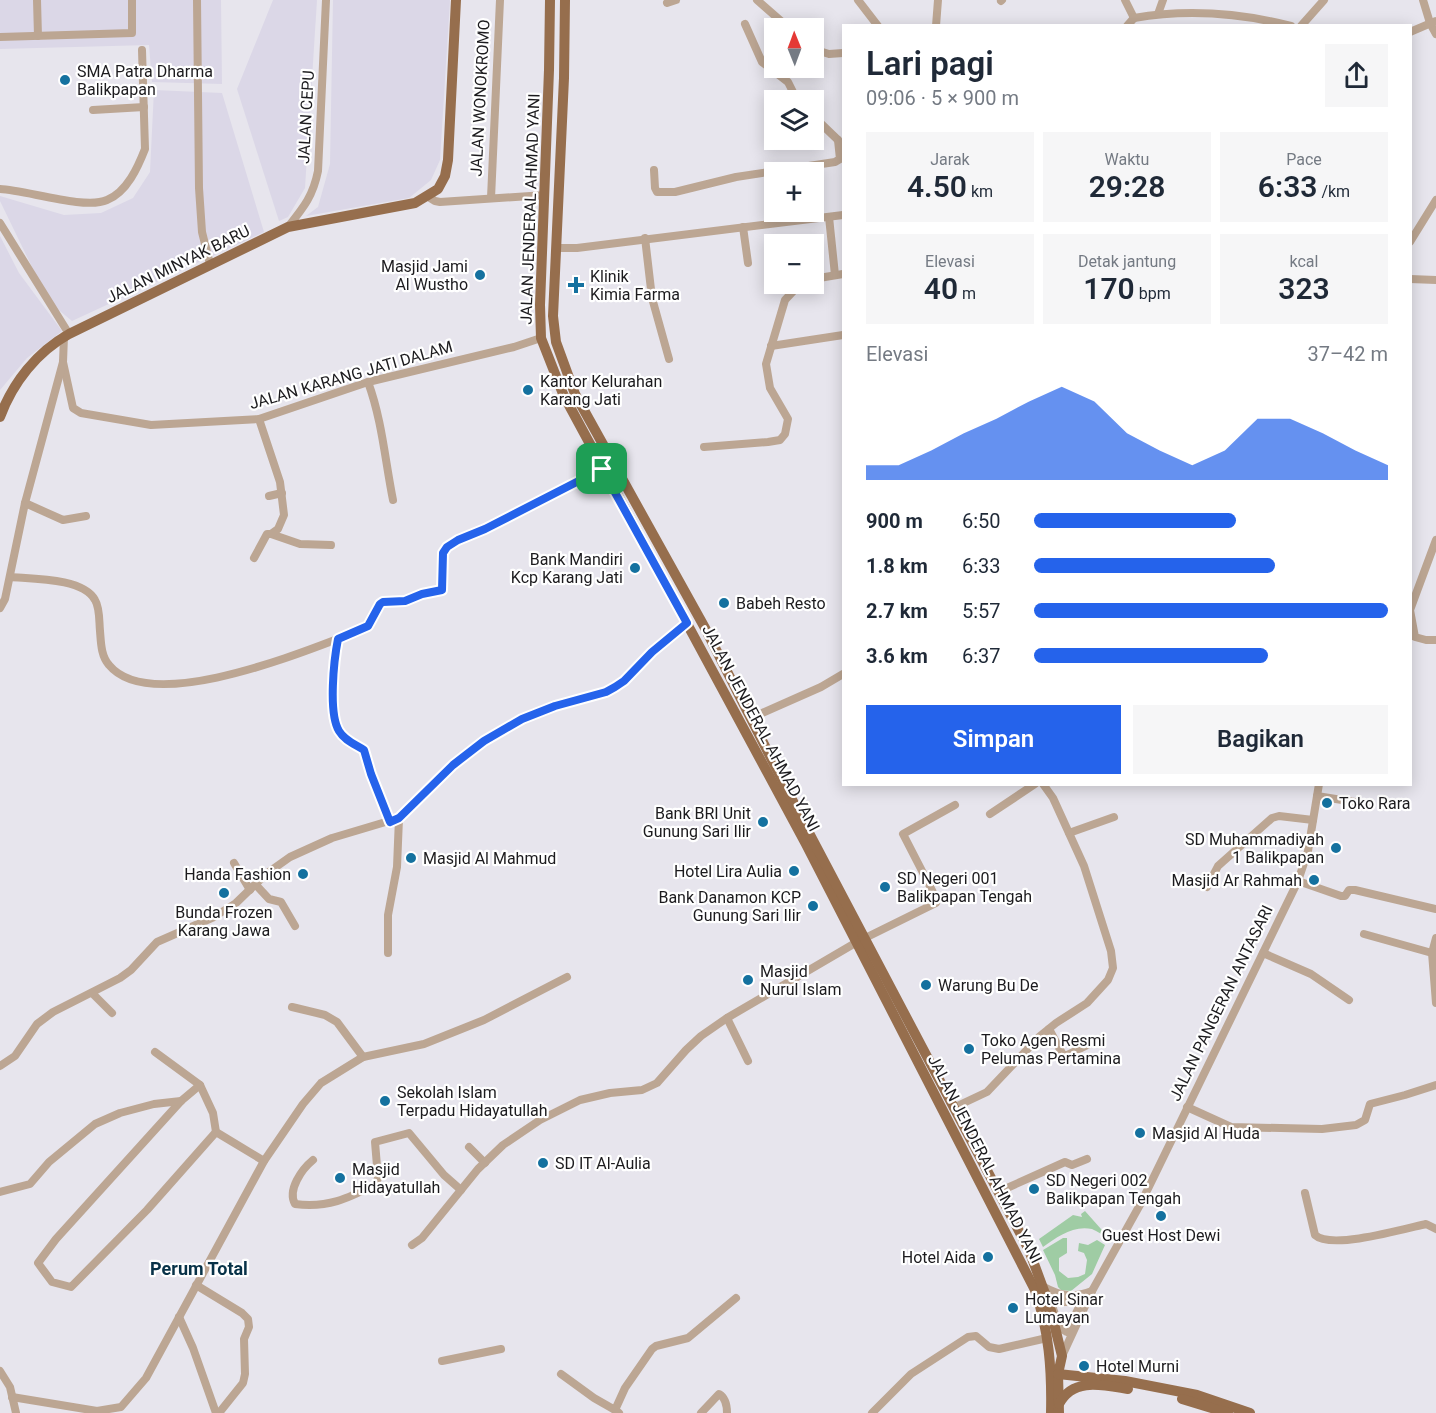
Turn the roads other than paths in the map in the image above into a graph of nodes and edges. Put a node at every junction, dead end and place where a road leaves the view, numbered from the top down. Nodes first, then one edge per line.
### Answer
1 (37, 0) edge
2 (132, 0) edge
3 (197, 0) edge
4 (326, 0) edge
5 (456, 0) edge
6 (500, 0) edge
7 (550, 0) edge
8 (565, 0) edge
9 (757, 0) edge
10 (858, 0) edge
11 (938, 0) edge
12 (1125, 0) edge
13 (1163, 0) edge
14 (1324, 0) edge
15 (1424, 0) edge
16 (1158, 14) junction
17 (778, 18) edge
18 (1134, 18) junction
19 (1433, 22) edge
20 (745, 24) dead end
21 (876, 24) edge
22 (936, 24) edge
23 (1127, 24) edge
24 (1284, 24) edge
25 (1303, 24) edge
26 (1412, 31) edge
27 (1436, 34) edge
28 (38, 36) junction
29 (0, 37) edge
30 (142, 50) dead end
31 (824, 52) edge
32 (842, 53) edge
33 (792, 90) edge
34 (144, 107) junction
35 (93, 110) dead end
36 (824, 125) edge
37 (841, 138) edge
38 (654, 170) dead end
39 (440, 184) junction
40 (0, 189) edge
41 (545, 195) junction
42 (427, 196) junction
43 (490, 198) junction
44 (1436, 200) edge
45 (410, 203) junction
46 (842, 215) edge
47 (829, 216) junction
48 (0, 223) edge
49 (288, 227) junction
50 (743, 227) junction
51 (645, 238) junction
52 (1412, 239) edge
53 (557, 248) junction
54 (748, 263) dead end
55 (210, 264) junction
56 (839, 274) edge
57 (824, 277) edge
58 (1412, 279) edge
59 (1436, 280) edge
60 (791, 294) edge
61 (66, 335) junction
62 (842, 335) edge
63 (541, 338) junction
64 (771, 346) junction
65 (669, 359) dead end
66 (63, 362) junction
67 (368, 382) junction
68 (0, 417) edge
69 (260, 419) junction
70 (704, 447) dead end
71 (602, 469) junction
72 (282, 493) junction
73 (269, 496) dead end
74 (393, 500) dead end
75 (25, 503) junction
76 (86, 516) dead end
77 (271, 534) junction
78 (1436, 540) edge
79 (331, 545) dead end
80 (255, 558) dead end
81 (10, 577) junction
82 (1412, 605) edge
83 (0, 608) edge
84 (1412, 621) edge
85 (687, 623) junction
86 (338, 639) junction
87 (1436, 640) edge
88 (842, 675) edge
89 (751, 718) junction
90 (1032, 786) edge
91 (1044, 786) edge
92 (1319, 786) edge
93 (1317, 796) junction
94 (1367, 804) dead end
95 (955, 805) dead end
96 (990, 814) dead end
97 (1114, 817) dead end
98 (399, 818) junction
99 (1313, 820) junction
100 (390, 822) junction
101 (1069, 833) junction
102 (234, 862) dead end
103 (1298, 881) junction
104 (1207, 886) dead end
105 (253, 888) junction
106 (1436, 909) edge
107 (295, 926) dead end
108 (1364, 933) dead end
109 (1436, 938) edge
110 (861, 940) junction
111 (388, 953) dead end
112 (1263, 953) junction
113 (1432, 953) junction
114 (567, 977) dead end
115 (92, 993) junction
116 (1349, 1000) dead end
117 (1436, 1003) edge
118 (292, 1007) dead end
119 (112, 1013) dead end
120 (727, 1018) junction
121 (1049, 1029) junction
122 (1100, 1039) dead end
123 (155, 1052) dead end
124 (363, 1057) junction
125 (748, 1061) dead end
126 (0, 1066) edge
127 (200, 1085) junction
128 (1436, 1085) edge
129 (181, 1101) junction
130 (1187, 1107) junction
131 (953, 1108) junction
132 (216, 1132) junction
133 (469, 1147) dead end
134 (1087, 1159) dead end
135 (313, 1160) dead end
136 (264, 1161) junction
137 (485, 1163) junction
138 (461, 1190) junction
139 (0, 1192) edge
140 (998, 1192) junction
141 (1305, 1193) dead end
142 (1436, 1229) edge
143 (412, 1245) dead end
144 (196, 1285) junction
145 (1044, 1287) junction
146 (1092, 1291) junction
147 (736, 1298) dead end
148 (1076, 1302) joint
149 (179, 1317) junction
150 (1047, 1338) junction
151 (501, 1348) dead end
152 (1062, 1356) junction
153 (442, 1361) dead end
154 (0, 1371) edge
155 (561, 1374) dead end
156 (1058, 1374) junction
157 (12, 1397) junction
158 (727, 1409) edge
159 (1056, 1410) edge
160 (617, 1411) edge
161 (15, 1413) edge
162 (217, 1413) edge
163 (701, 1413) edge
164 (719, 1413) edge
165 (872, 1413) edge
166 (1228, 1413) edge
167 (1250, 1413) edge

1 - 28 street
2 - 28 street
3 - 55 street
4 - 49 street, JALAN CEPU
5 - 39 main road
6 - 43 street, JALAN WONOKROMO
7 - 41 main road, JALAN JENDERAL AHMAD YANI
8 - 53 main road, JALAN JENDERAL AHMAD YANI
9 - 17 street
10 - 21 street
11 - 22 street
12 - 18 street
13 - 16 street
14 - 25 street
15 - 19 street
16 - 18 street
16 - 24 street
18 - 23 street
19 - 26 street
19 - 27 street
20 - 33 street
28 - 29 street
30 - 34 street
31 - 32 street
34 - 35 street
34 - 40 street
36 - 37 street
37 - 38 street
39 - 42 main road, JALAN MINYAK BARU
39 - 45 main road, JALAN MINYAK BARU
41 - 43 street
41 - 63 main road, JALAN JENDERAL AHMAD YANI
42 - 43 street
42 - 45 main road, JALAN MINYAK BARU
44 - 52 street
45 - 49 main road, JALAN MINYAK BARU
46 - 47 street
47 - 50 street
47 - 56 street
48 - 61 street
49 - 55 main road, JALAN MINYAK BARU
50 - 51 street
50 - 54 street
51 - 53 street
51 - 65 street
53 - 89 main road, JALAN JENDERAL AHMAD YANI
55 - 61 main road, JALAN MINYAK BARU
56 - 57 street
58 - 59 street
60 - 64 street
61 - 66 street
61 - 68 main road, JALAN MINYAK BARU
62 - 64 street
63 - 67 street, JALAN KARANG JATI DALAM
63 - 71 main road, JALAN JENDERAL AHMAD YANI
64 - 70 street
66 - 69 street, JALAN KARANG JATI DALAM
66 - 75 street
67 - 69 street, JALAN KARANG JATI DALAM
67 - 74 street
69 - 72 street
71 - 85 main road, JALAN JENDERAL AHMAD YANI
71 - 86 street
72 - 73 street
72 - 77 street
75 - 76 street
75 - 81 street
77 - 79 street
77 - 80 street
78 - 82 street
81 - 83 street
81 - 86 street
84 - 87 street
85 - 98 street
85 - 110 main road, JALAN JENDERAL AHMAD YANI
86 - 100 street
88 - 89 street
89 - 110 main road, JALAN JENDERAL AHMAD YANI
90 - 96 street
91 - 101 street
92 - 93 street, JALAN PANGERAN ANTASARI
93 - 94 street
93 - 99 street, JALAN PANGERAN ANTASARI
95 - 110 street
97 - 101 street
98 - 100 street
98 - 111 street
99 - 103 street, JALAN PANGERAN ANTASARI
99 - 104 street
100 - 105 street
101 - 121 street
102 - 105 street
103 - 106 street
103 - 112 street, JALAN PANGERAN ANTASARI
105 - 107 street
105 - 115 street
108 - 113 street
109 - 113 street
110 - 120 street
110 - 131 main road, JALAN JENDERAL AHMAD YANI
110 - 150 main road, JALAN JENDERAL AHMAD YANI
112 - 116 street
112 - 130 street, JALAN PANGERAN ANTASARI
113 - 117 street
114 - 124 street
115 - 119 street
115 - 126 street
118 - 124 street
120 - 125 street
120 - 137 street
121 - 122 street
121 - 131 street
123 - 127 street
124 - 136 street
127 - 129 street
127 - 132 street
128 - 130 street
129 - 132 street
129 - 139 street
130 - 146 street, JALAN PANGERAN ANTASARI
131 - 140 main road, JALAN JENDERAL AHMAD YANI
132 - 136 street
133 - 137 street
134 - 140 street
135 - 138 street
136 - 144 street
137 - 138 street
138 - 143 street
140 - 145 main road, JALAN JENDERAL AHMAD YANI
141 - 142 street
144 - 149 street
144 - 162 street
145 - 146 street
145 - 152 main road, JALAN JENDERAL AHMAD YANI
146 - 152 street, JALAN PANGERAN ANTASARI
147 - 160 street
148 - 148 street
149 - 157 street
149 - 162 street
150 - 159 main road, JALAN JENDERAL AHMAD YANI
150 - 165 street
151 - 153 street
152 - 156 main road, JALAN JENDERAL AHMAD YANI
154 - 157 street
155 - 160 street
156 - 159 main road, JALAN JENDERAL AHMAD YANI
156 - 167 main road
157 - 161 street
158 - 163 street
158 - 164 street
159 - 166 main road

